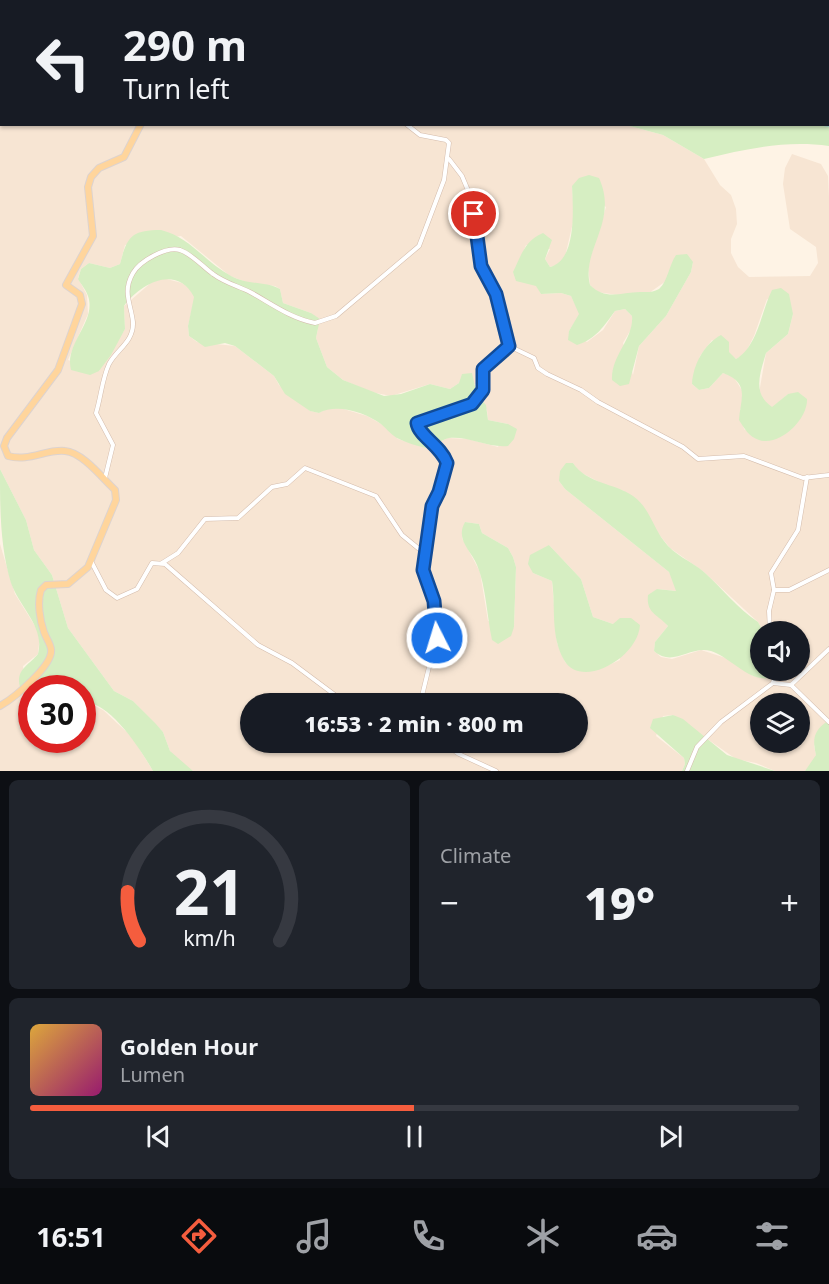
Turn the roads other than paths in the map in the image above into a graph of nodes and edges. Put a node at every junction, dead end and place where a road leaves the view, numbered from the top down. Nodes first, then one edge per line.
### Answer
1 (140, 126) edge
2 (409, 126) edge
3 (449, 159) junction
4 (509, 346) junction
5 (829, 475) edge
6 (807, 477) junction
7 (105, 479) junction
8 (424, 553) junction
9 (92, 563) junction
10 (161, 563) junction
11 (829, 570) edge
12 (774, 590) junction
13 (769, 621) edge
14 (829, 649) edge
15 (773, 683) joint
16 (791, 685) junction
17 (332, 693) edge
18 (423, 693) edge
19 (0, 706) edge
20 (829, 722) edge
21 (458, 753) edge
22 (496, 771) edge
23 (687, 771) edge

1 - 7 main road
2 - 3 street
3 - 4 street
3 - 7 street
4 - 6 street
4 - 8 street
5 - 6 street
6 - 12 street
7 - 9 main road
8 - 10 street
8 - 18 street
9 - 10 street
9 - 19 main road
10 - 17 street
11 - 12 street
12 - 13 street
14 - 16 street
15 - 16 street
15 - 23 street
16 - 20 street
21 - 22 street

